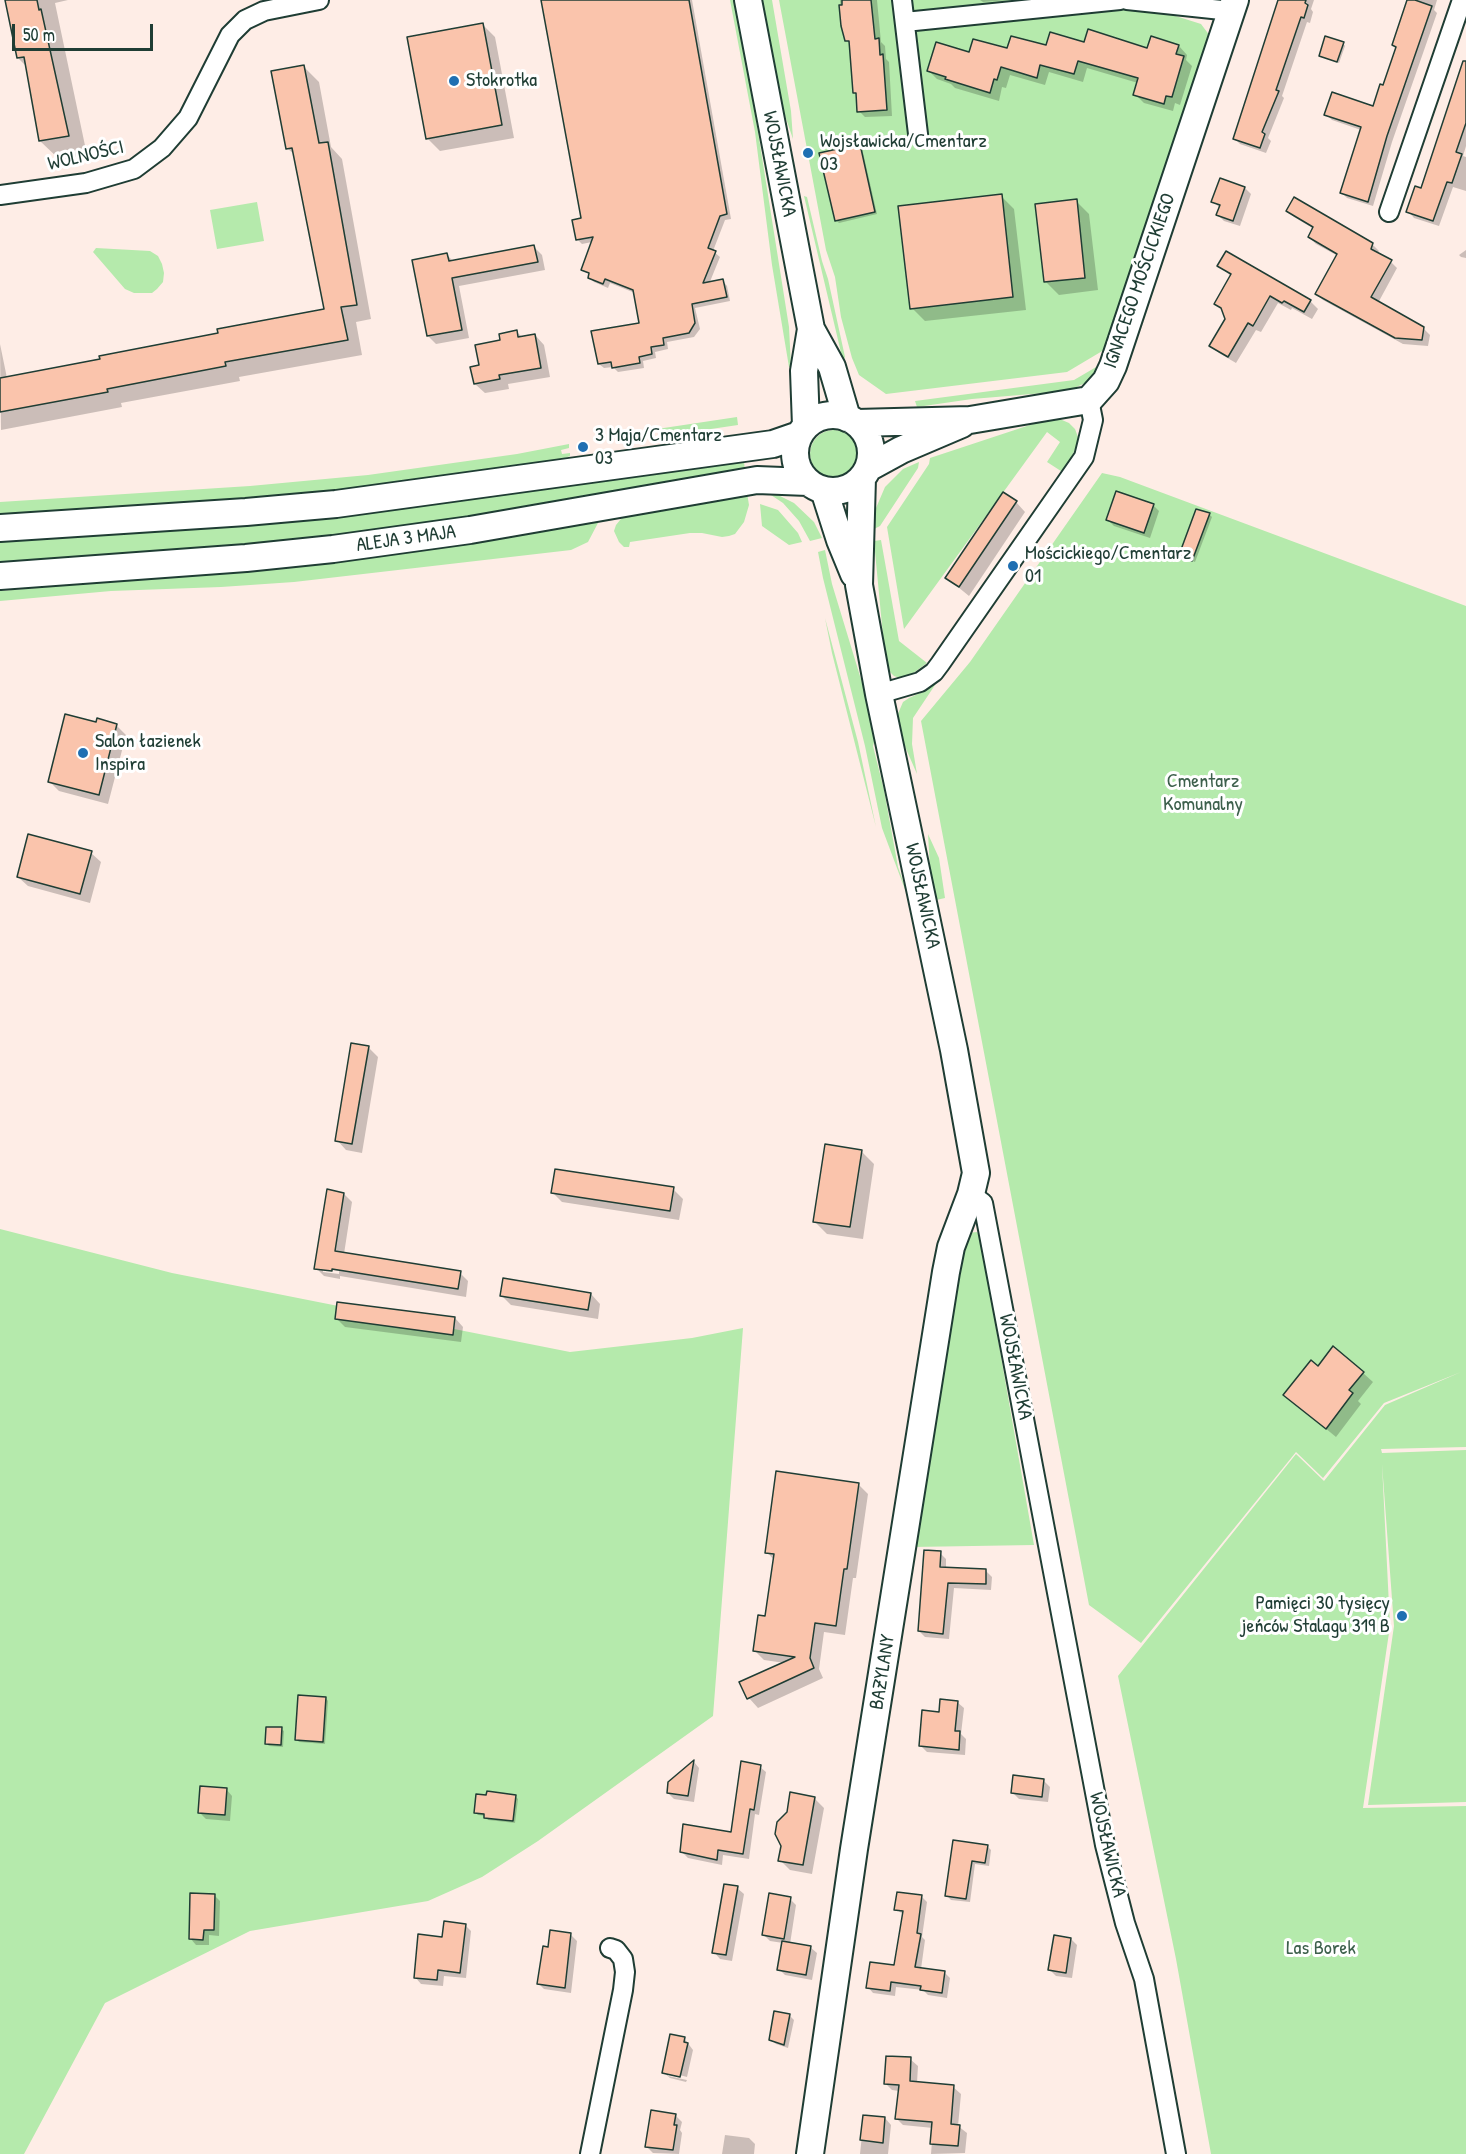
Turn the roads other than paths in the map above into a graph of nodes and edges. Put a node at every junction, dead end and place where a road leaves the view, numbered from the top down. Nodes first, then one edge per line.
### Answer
1 (319, 0) edge
2 (748, 0) edge
3 (902, 0) edge
4 (1120, 0) edge
5 (1127, 0) edge
6 (1462, 0) edge
7 (1233, 6) edge
8 (905, 22) junction
9 (1460, 27) edge
10 (918, 134) dead end
11 (0, 195) edge
12 (1389, 212) dead end
13 (811, 328) junction
14 (1089, 400) junction
15 (970, 420) junction
16 (852, 421) junction
17 (803, 431) junction
18 (865, 473) junction
19 (816, 486) junction
20 (0, 528) edge
21 (0, 576) edge
22 (859, 585) junction
23 (879, 694) junction
24 (971, 1194) junction
25 (610, 1948) dead end
26 (590, 2154) edge
27 (810, 2154) edge
28 (1176, 2154) edge

1 - 11 street, WOLNOŚCI
2 - 13 street, WOJSŁAWICKA
3 - 8 street
4 - 8 street
5 - 7 street
6 - 9 street
7 - 14 street, IGNACEGO MOŚCICKIEGO
8 - 10 street
9 - 12 street
13 - 16 street, WOJSŁAWICKA
13 - 17 street, WOJSŁAWICKA
14 - 15 street
14 - 23 street
15 - 16 street
15 - 18 street
16 - 17 street
16 - 18 street
17 - 19 street
17 - 20 street
18 - 19 street
18 - 22 street, WOJSŁAWICKA
19 - 21 street, ALEJA 3 MAJA
19 - 22 street, WOJSŁAWICKA
22 - 23 street, WOJSŁAWICKA
23 - 24 street, WOJSŁAWICKA
24 - 27 street, BAZYLANY
24 - 28 street, WOJSŁAWICKA
25 - 26 street

